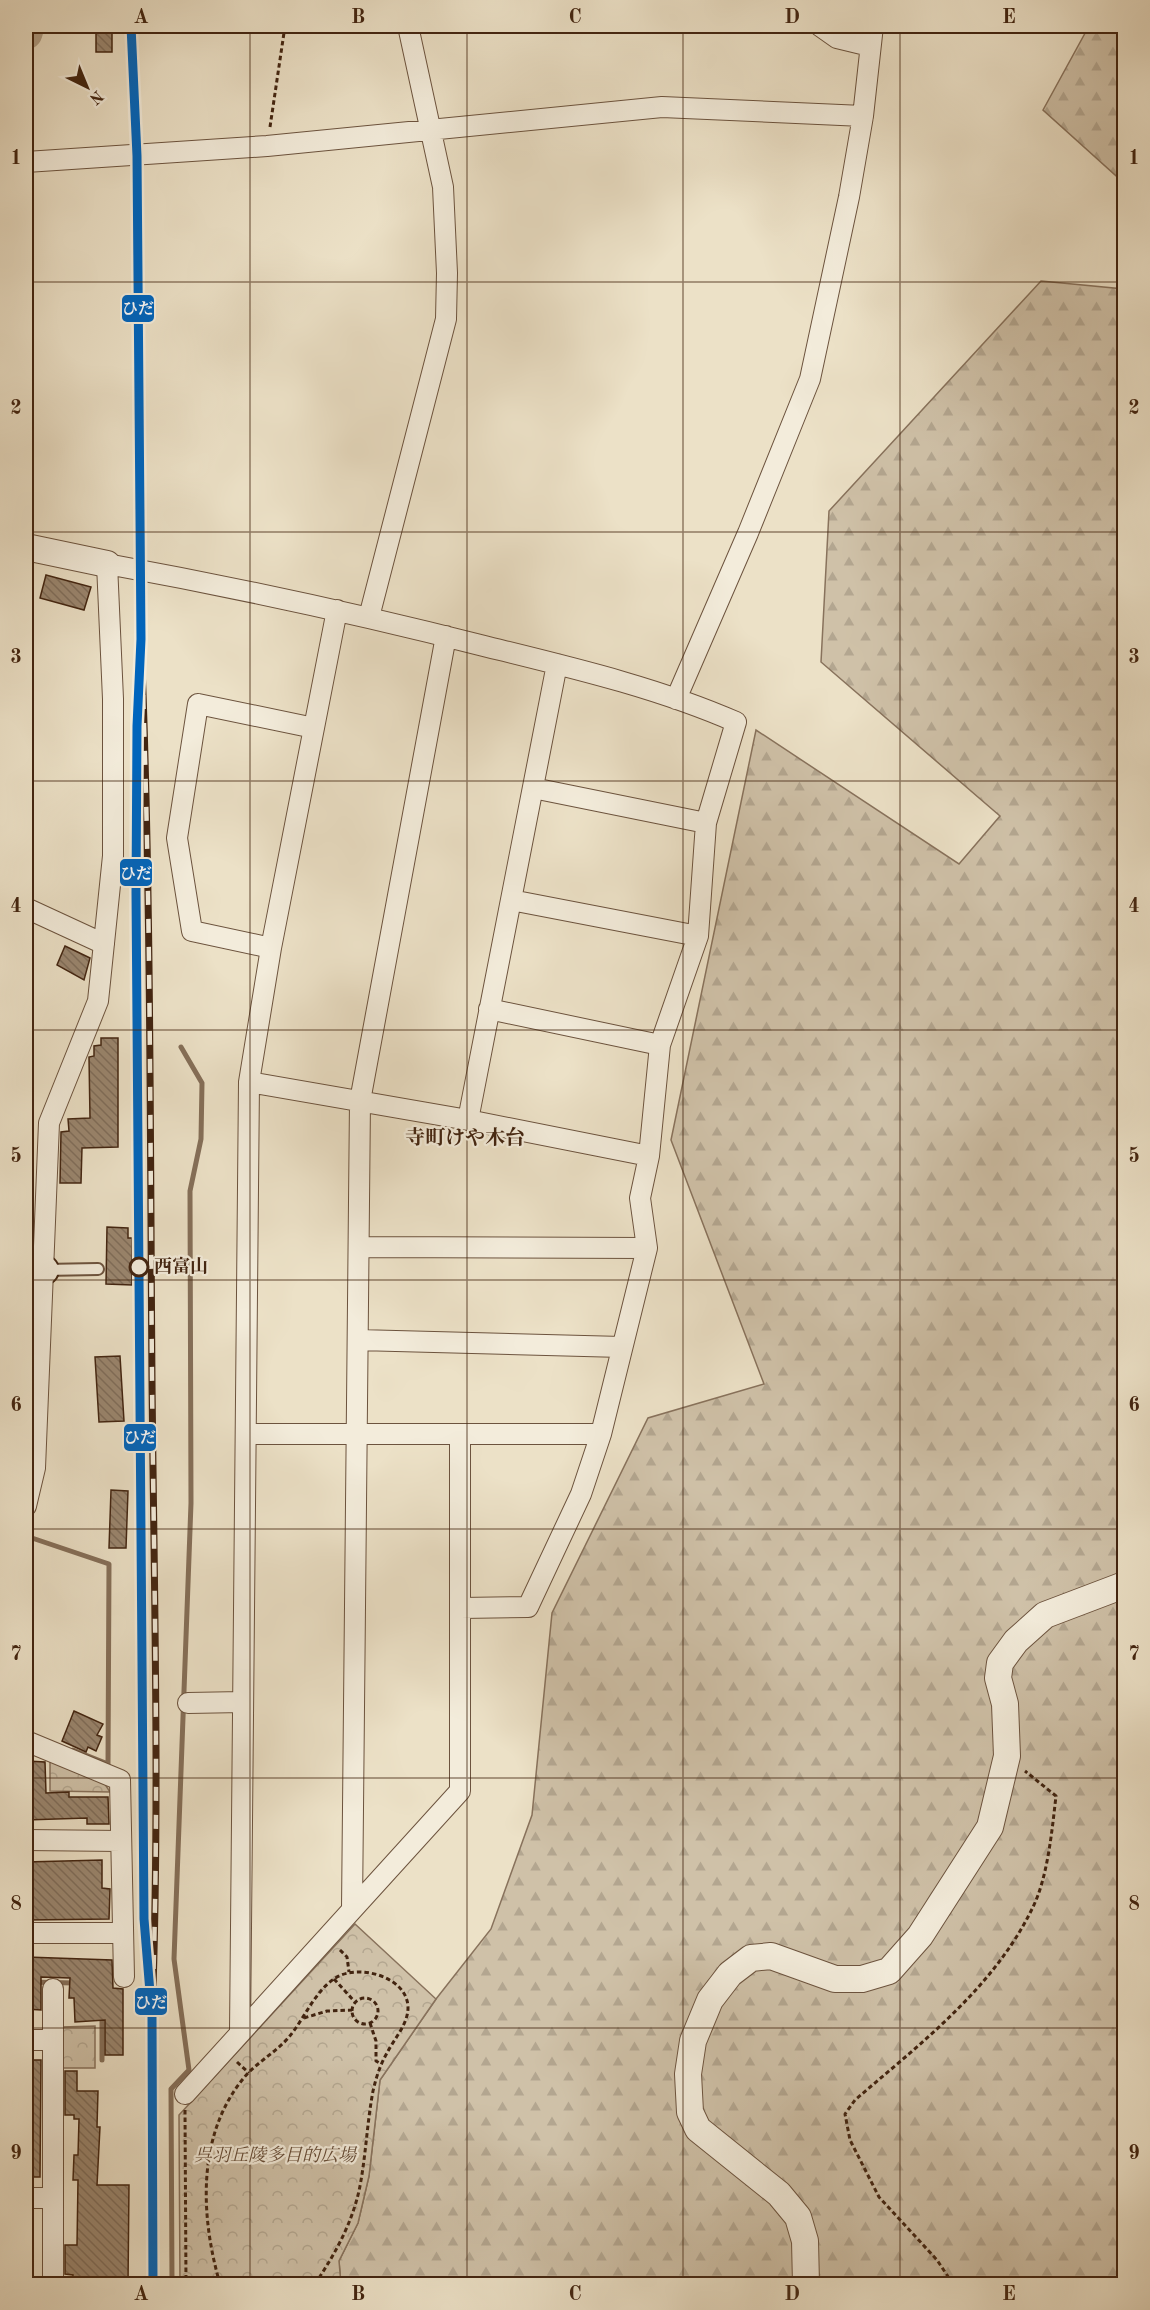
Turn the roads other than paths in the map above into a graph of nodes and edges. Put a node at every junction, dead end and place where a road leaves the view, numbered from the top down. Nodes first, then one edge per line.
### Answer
1 (408, 26) edge
2 (820, 26) edge
3 (873, 26) edge
4 (870, 46) junction
5 (862, 116) junction
6 (430, 132) junction
7 (26, 162) edge
8 (26, 547) edge
9 (107, 564) junction
10 (338, 610) junction
11 (369, 617) junction
12 (446, 636) junction
13 (557, 664) junction
14 (676, 699) junction
15 (314, 728) junction
16 (533, 788) junction
17 (706, 823) junction
18 (511, 900) junction
19 (26, 908) edge
20 (698, 936) junction
21 (104, 944) junction
22 (271, 948) junction
23 (489, 1009) junction
24 (660, 1045) junction
25 (249, 1082) junction
26 (360, 1101) junction
27 (468, 1120) junction
28 (649, 1156) junction
29 (360, 1246) junction
30 (647, 1248) junction
31 (98, 1269) dead end
32 (35, 1270) edge
33 (358, 1340) junction
34 (622, 1347) junction
35 (247, 1434) junction
36 (357, 1434) junction
37 (601, 1434) junction
38 (460, 1436) junction
39 (26, 1506) edge
40 (1125, 1585) edge
41 (461, 1608) junction
42 (242, 1702) junction
43 (188, 1703) dead end
44 (26, 1741) edge
45 (26, 1840) edge
46 (121, 1841) junction
47 (352, 1909) junction
48 (26, 1933) edge
49 (123, 1933) junction
50 (124, 1977) dead end
51 (53, 1989) dead end
52 (240, 2033) junction
53 (26, 2040) edge
54 (53, 2040) junction
55 (185, 2094) road end
56 (26, 2198) edge
57 (53, 2198) junction
58 (53, 2284) edge
59 (806, 2284) edge

1 - 6 street
2 - 4 street
3 - 4 street
4 - 5 street
5 - 6 street
5 - 14 street
6 - 7 street
6 - 11 street
8 - 9 street
9 - 10 street
9 - 21 street
10 - 11 street
10 - 15 street
11 - 12 street
12 - 13 street
12 - 26 street
13 - 14 street
13 - 16 street
14 - 17 street
15 - 22 street
15 - 22 street
16 - 17 street
16 - 18 street
17 - 20 street
18 - 20 street
18 - 23 street
19 - 21 street
20 - 24 street
21 - 32 street
22 - 25 street
23 - 24 street
23 - 27 street
24 - 28 street
25 - 26 street
25 - 35 street
26 - 27 street
26 - 29 street
27 - 28 street
28 - 30 street
29 - 30 street
29 - 33 street
30 - 34 street
31 - 32 lane
32 - 39 street
33 - 34 street
33 - 36 street
34 - 37 street
35 - 36 street
35 - 42 street
36 - 38 street
36 - 47 street
37 - 38 street
37 - 41 street
38 - 41 street
40 - 59 street
41 - 47 street
42 - 43 street
42 - 52 street
44 - 46 street
45 - 46 street
46 - 49 street
47 - 52 street
48 - 49 street
49 - 50 street
51 - 54 street
52 - 55 street
53 - 54 street
54 - 57 street
56 - 57 street
57 - 58 street

